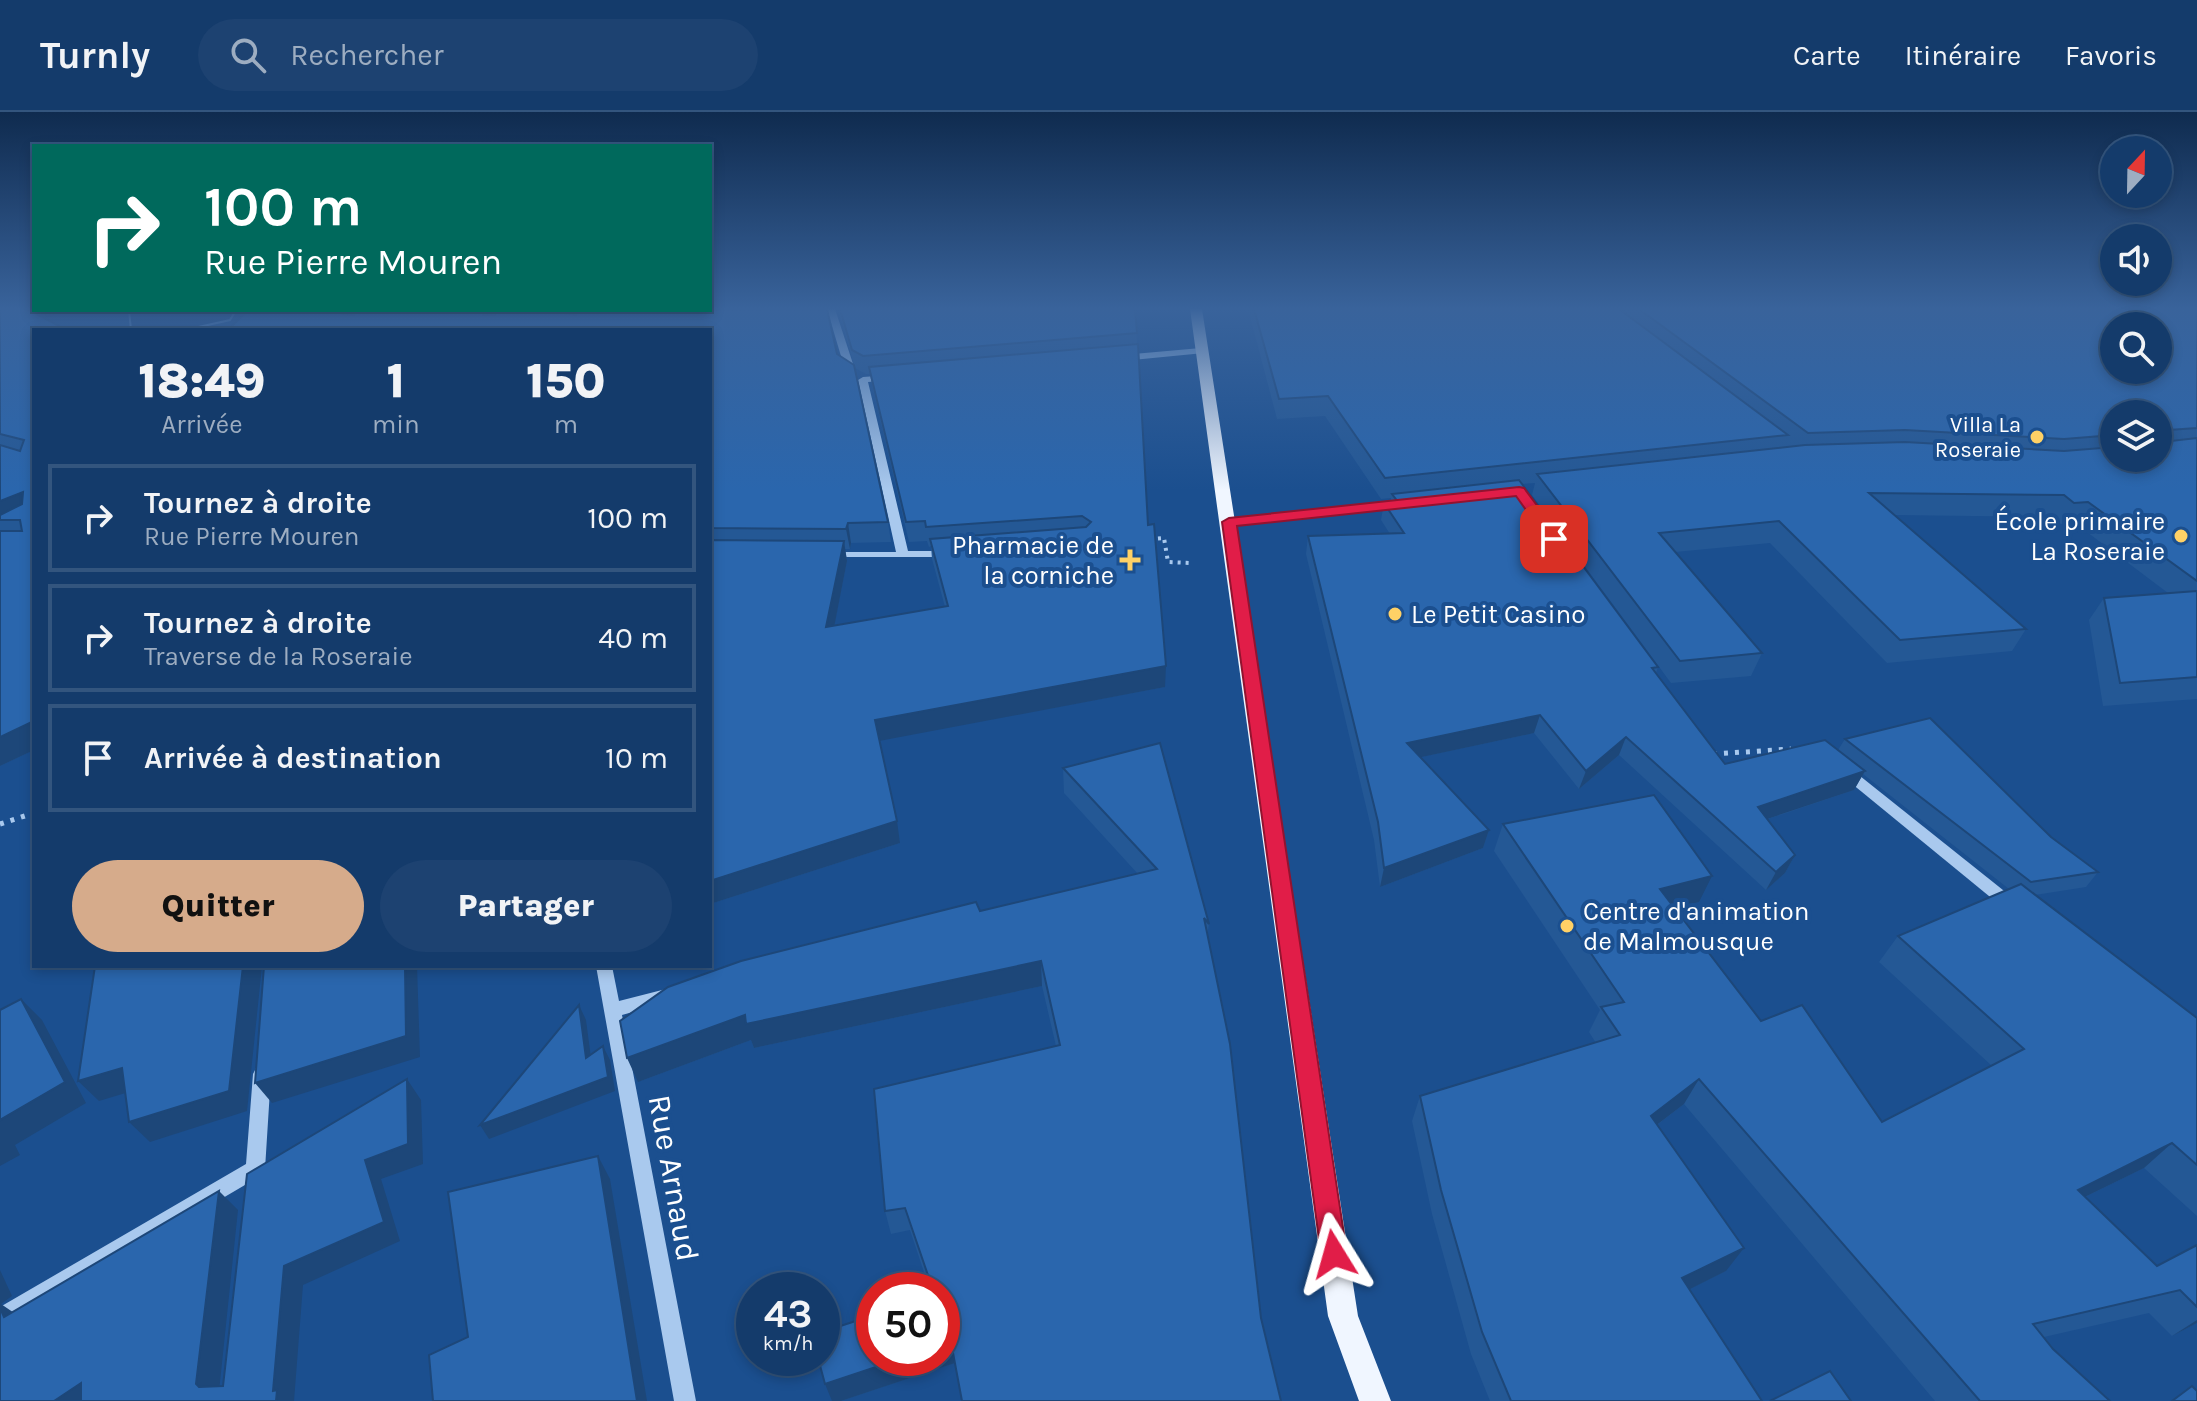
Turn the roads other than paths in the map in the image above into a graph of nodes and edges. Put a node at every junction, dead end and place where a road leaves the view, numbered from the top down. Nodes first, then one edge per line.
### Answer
1 (847, 369) edge
2 (1204, 369) edge
3 (910, 376) edge
4 (863, 380) junction
5 (1413, 503) edge
6 (1229, 522) junction
7 (962, 553) edge
8 (814, 555) edge
9 (903, 555) junction
10 (1816, 748) edge
11 (2025, 916) edge
12 (604, 968) edge
13 (689, 991) edge
14 (612, 1010) junction
15 (263, 1060) edge
16 (255, 1169) junction
17 (252, 1200) edge
18 (0, 1319) edge
19 (685, 1401) edge
20 (1375, 1401) edge

1 - 4 street
2 - 6 main road
3 - 4 street
4 - 9 street
5 - 6 street
6 - 20 main road
7 - 9 street
8 - 9 street
10 - 11 street
12 - 14 street, Rue Arnaud
13 - 14 street
14 - 19 street, Rue Arnaud
15 - 16 street
16 - 17 street
16 - 18 street

